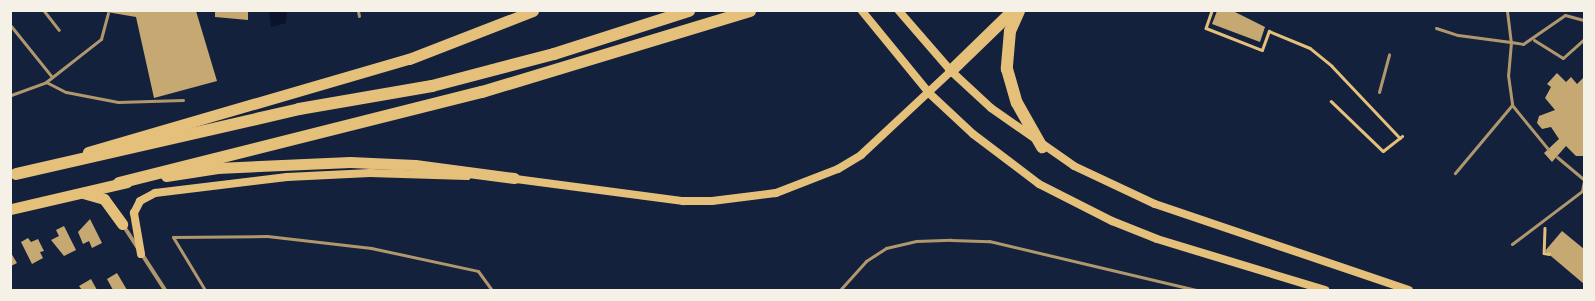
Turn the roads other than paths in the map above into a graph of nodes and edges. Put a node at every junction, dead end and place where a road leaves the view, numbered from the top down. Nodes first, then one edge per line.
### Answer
1 (44, 11) edge
2 (358, 11) edge
3 (533, 11) edge
4 (689, 11) edge
5 (750, 11) edge
6 (862, 11) edge
7 (899, 11) edge
8 (1013, 11) edge
9 (1019, 11) edge
10 (1507, 11) edge
11 (108, 13) dead end
12 (359, 16) dead end
13 (1584, 20) edge
14 (11, 26) edge
15 (1436, 28) dead end
16 (59, 30) dead end
17 (1584, 39) edge
18 (1534, 40) junction
19 (1511, 42) junction
20 (1389, 54) dead end
21 (951, 71) junction
22 (52, 77) junction
23 (46, 82) junction
24 (1379, 92) dead end
25 (929, 93) junction
26 (11, 95) edge
27 (183, 100) dead end
28 (1512, 104) junction
29 (1042, 147) junction
30 (1548, 149) dead end
31 (1557, 157) dead end
32 (1455, 173) dead end
33 (14, 175) edge
34 (514, 178) junction
35 (1584, 181) edge
36 (119, 183) junction
37 (79, 193) junction
38 (11, 209) edge
39 (122, 224) joint
40 (1512, 244) dead end
41 (141, 254) junction
42 (165, 290) edge
43 (205, 290) edge
44 (492, 290) edge
45 (840, 290) edge
46 (1197, 290) edge
47 (1326, 290) edge
48 (1409, 290) edge

1 - 16 lane
2 - 12 lane
3 - 33 highway
4 - 33 highway
5 - 36 highway
6 - 25 main road
7 - 21 main road
8 - 21 highway
9 - 29 highway
10 - 19 lane
11 - 22 lane
13 - 18 lane
14 - 22 lane
15 - 19 lane
17 - 18 lane
18 - 19 lane
19 - 28 lane
20 - 24 lane
21 - 25 main road
21 - 29 main road
22 - 23 lane
23 - 26 lane
23 - 27 lane
25 - 34 main road
25 - 47 main road
28 - 30 lane
28 - 32 lane
29 - 48 main road
31 - 35 lane
34 - 36 highway
34 - 41 main road
35 - 40 lane
36 - 37 highway
37 - 38 highway
37 - 39 highway
39 - 41 street
41 - 42 street
43 - 44 lane
45 - 46 lane

